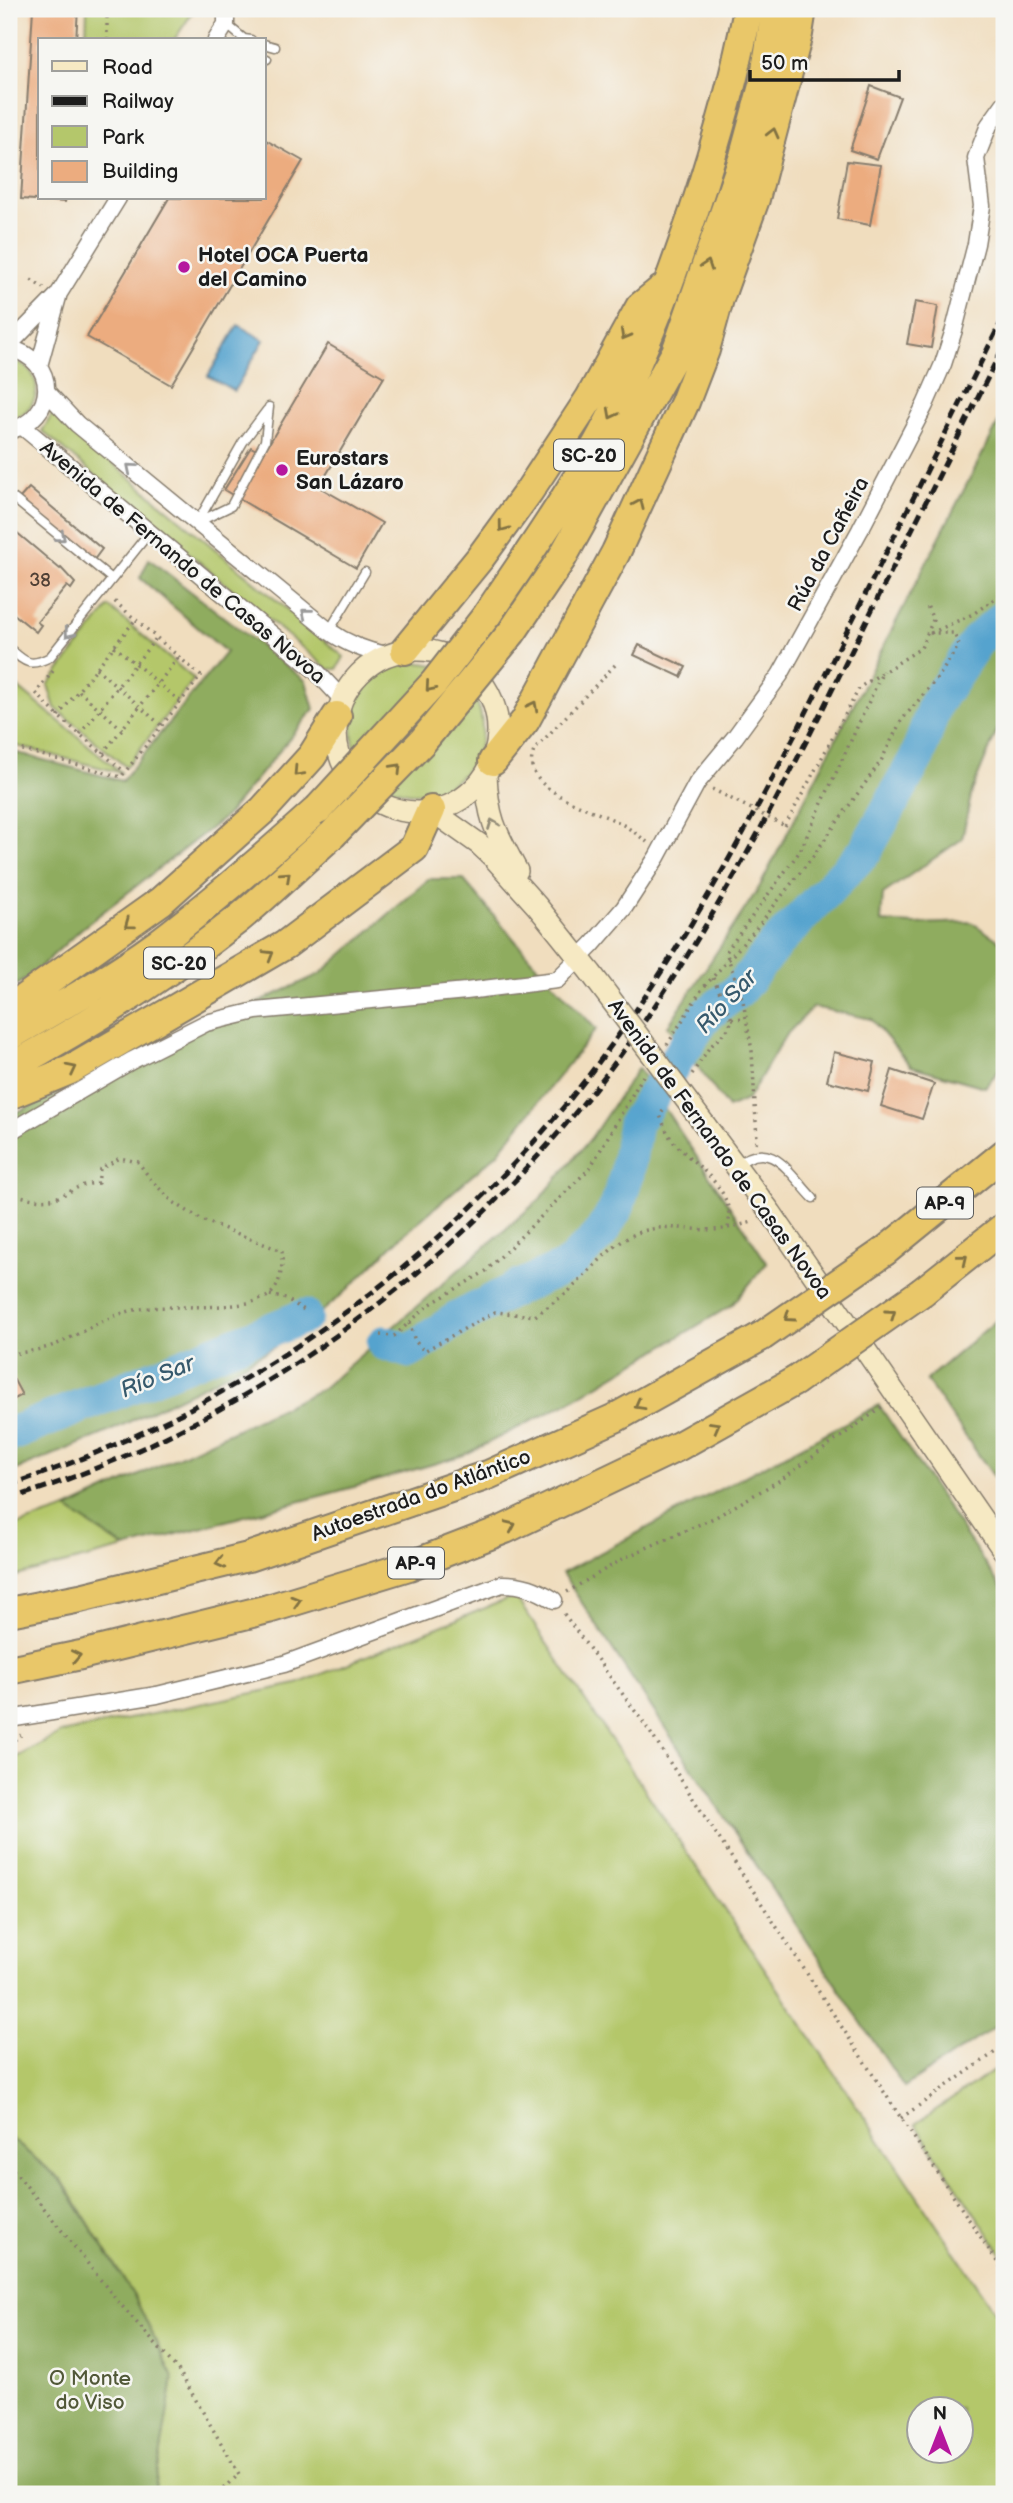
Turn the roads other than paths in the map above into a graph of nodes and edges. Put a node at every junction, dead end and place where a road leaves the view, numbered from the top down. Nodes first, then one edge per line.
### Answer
1 (748, 9) edge
2 (776, 9) edge
3 (802, 9) edge
4 (226, 17) edge
5 (218, 38) edge
6 (243, 38) edge
7 (266, 45) edge
8 (275, 47) dead end
9 (1004, 104) edge
10 (117, 200) edge
11 (668, 284) junction
12 (52, 292) junction
13 (719, 299) junction
14 (9, 346) edge
15 (677, 352) junction
16 (39, 366) junction
17 (46, 391) junction
18 (13, 430) edge
19 (9, 497) edge
20 (197, 523) junction
21 (149, 533) junction
22 (365, 572) dead end
23 (111, 579) junction
24 (329, 631) junction
25 (9, 648) edge
26 (396, 653) junction
27 (340, 708) junction
28 (490, 768) junction
29 (430, 810) junction
30 (537, 906) junction
31 (585, 966) junction
32 (9, 1009) edge
33 (9, 1036) edge
34 (9, 1068) edge
35 (9, 1095) edge
36 (9, 1132) edge
37 (1004, 1154) edge
38 (742, 1162) junction
39 (813, 1198) dead end
40 (1004, 1227) edge
41 (1004, 1551) edge
42 (554, 1600) road end
43 (9, 1612) edge
44 (9, 1670) edge
45 (9, 1719) edge

1 - 11 highway, SC-20
15 -> 2 highway, SC-20
13 -> 3 highway
4 - 5 street
4 - 6 lane
7 - 8 lane
9 - 31 street, Rúa da Cañeira
10 - 12 street
11 -> 26 highway
11 -> 33 highway, SC-20, bridge
12 - 14 street
12 - 16 street
13 - 15 highway
28 -> 13 highway
14 - 16 street
34 -> 15 highway, SC-20, bridge
16 - 17 street
17 - 18 street
20 -> 17 street, Avenida de Fernando de Casas Novoa
18 - 21 street, Avenida de Fernando de Casas Novoa
19 -> 23 lane
20 - 20 lane
24 -> 20 street, Avenida de Fernando de Casas Novoa
21 - 23 lane
21 - 27 street, Avenida de Fernando de Casas Novoa
22 - 24 lane
23 -> 25 lane
24 - 26 street, Avenida de Fernando de Casas Novoa
26 - 27 street, Avenida de Fernando de Casas Novoa
26 - 28 street, Avenida de Fernando de Casas Novoa
27 - 29 street
27 -> 32 highway
28 - 29 street
30 -> 28 street, Avenida de Fernando de Casas Novoa
29 - 30 street, Avenida de Fernando de Casas Novoa
35 -> 29 highway
30 - 31 street, Avenida de Fernando de Casas Novoa
31 - 36 street, Rúa da Cañeira
31 - 38 street, Avenida de Fernando de Casas Novoa, bridge
37 -> 43 highway, Autoestrada do Atlántico / AP-9, bridge
38 - 39 lane
38 - 41 street, Avenida de Fernando de Casas Novoa
44 -> 40 highway, AP-9, bridge
42 - 45 street

